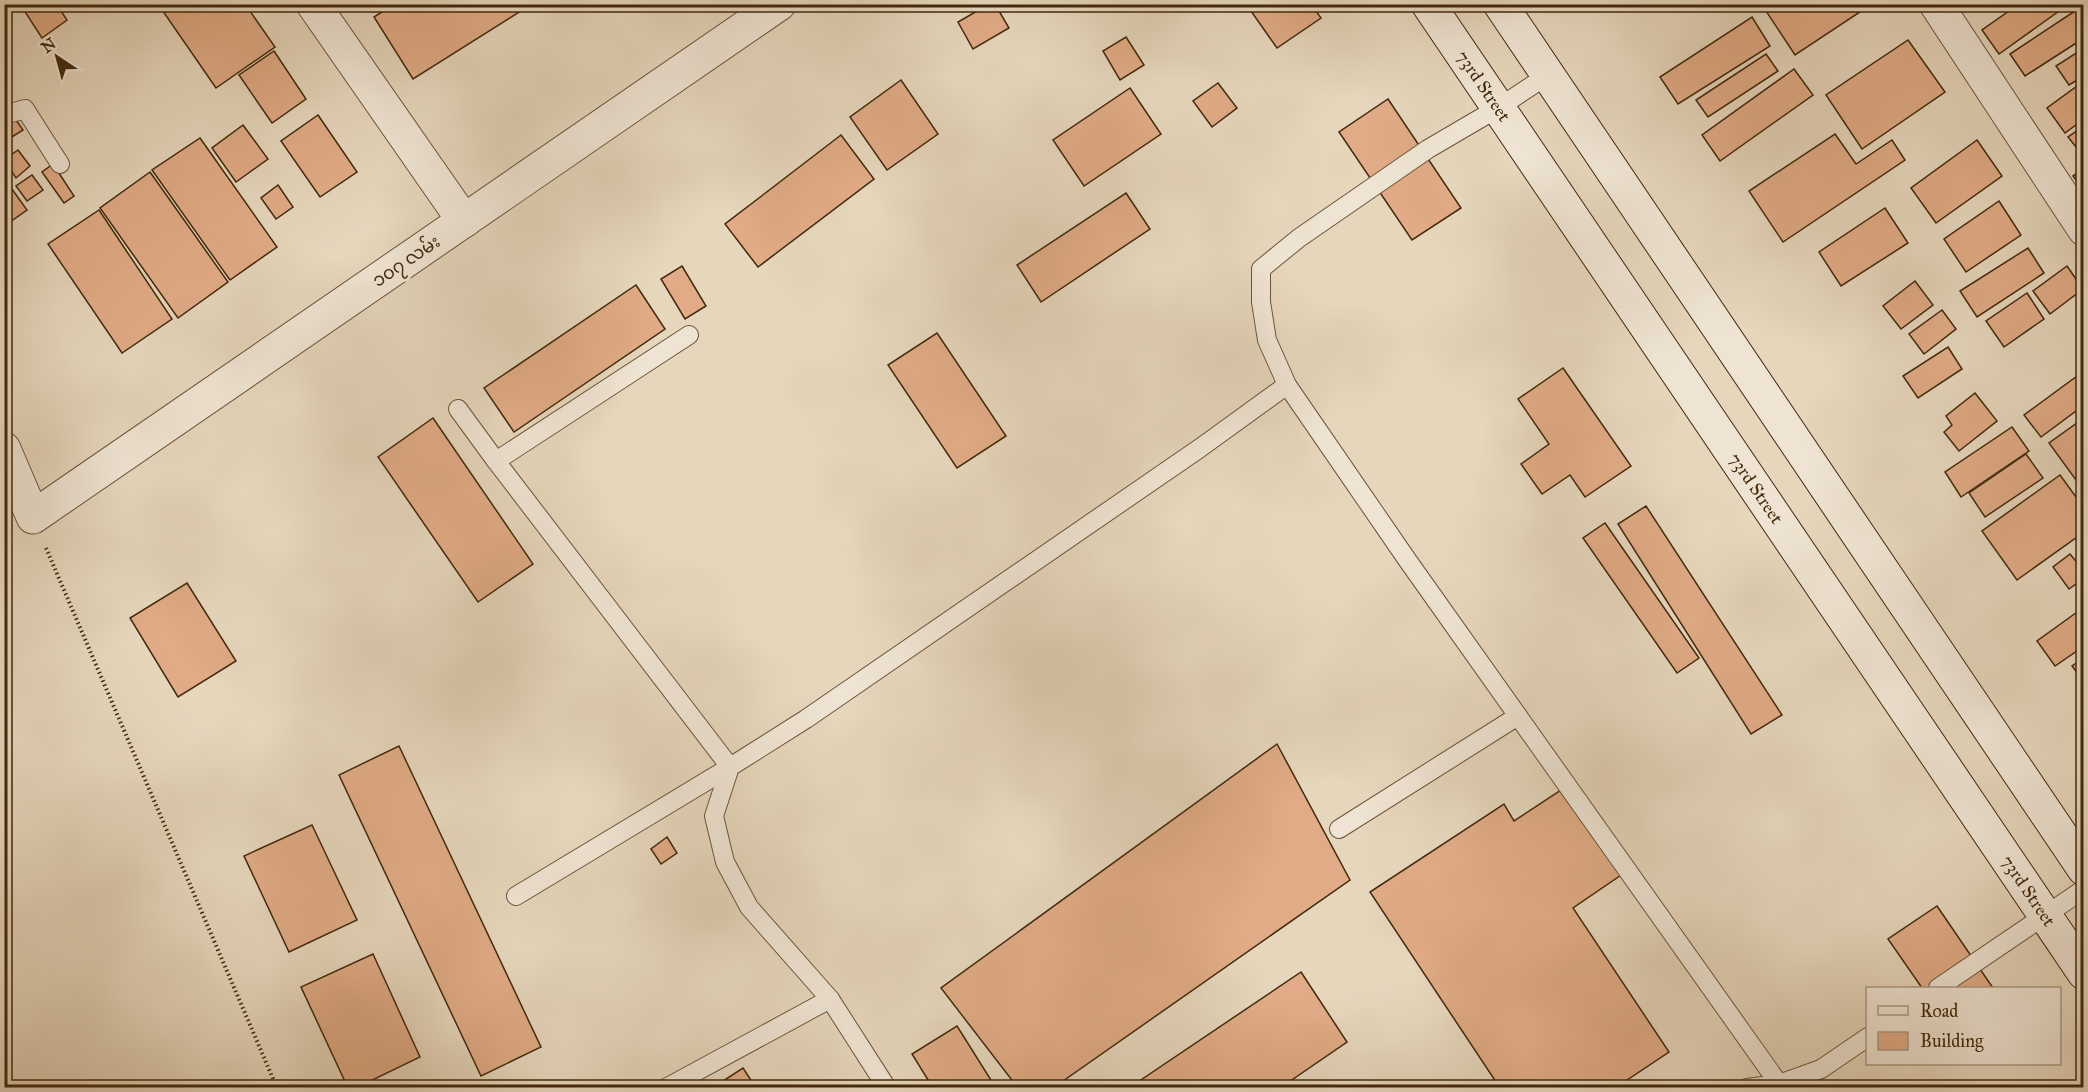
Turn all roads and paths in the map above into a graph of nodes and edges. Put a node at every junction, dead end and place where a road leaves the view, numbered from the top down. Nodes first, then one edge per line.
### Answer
1 (313, 4) edge
2 (778, 4) edge
3 (1428, 4) edge
4 (1500, 4) edge
5 (1936, 4) edge
6 (1548, 75) junction
7 (1498, 108) junction
8 (4, 116) edge
9 (60, 164) dead end
10 (464, 221) junction
11 (2084, 229) edge
12 (689, 335) dead end
13 (1287, 385) junction
14 (458, 410) dead end
15 (4, 449) edge
16 (496, 461) junction
17 (33, 516) junction
18 (1518, 716) junction
19 (730, 766) junction
20 (1339, 830) dead end
21 (2084, 869) edge
22 (2084, 889) edge
23 (516, 896) dead end
24 (2044, 916) junction
25 (2084, 973) edge
26 (1939, 987) edge
27 (830, 999) junction
28 (1866, 1038) edge
29 (1779, 1084) junction
30 (277, 1088) edge
31 (666, 1088) edge
32 (887, 1088) edge
33 (1747, 1088) edge

1 - 10 main road
2 - 10 main road, ၁၀၇ လမ်း
3 - 7 main road, 73rd Street
4 - 6 main road
5 - 11 main road
6 - 7 lane
6 - 21 main road
7 - 13 lane
7 - 24 main road, 73rd Street
8 - 9 lane
10 - 17 main road, ၁၀၇ လမ်း
12 - 16 lane
13 - 18 lane
13 - 19 lane
14 - 16 lane
15 - 17 main road
16 - 19 lane
17 - 30 path
18 - 20 lane
18 - 29 lane
19 - 23 lane
19 - 27 lane
22 - 24 lane
24 - 25 main road, 73rd Street
24 - 26 lane
27 - 31 lane
27 - 32 lane
28 - 29 lane
29 - 33 lane

